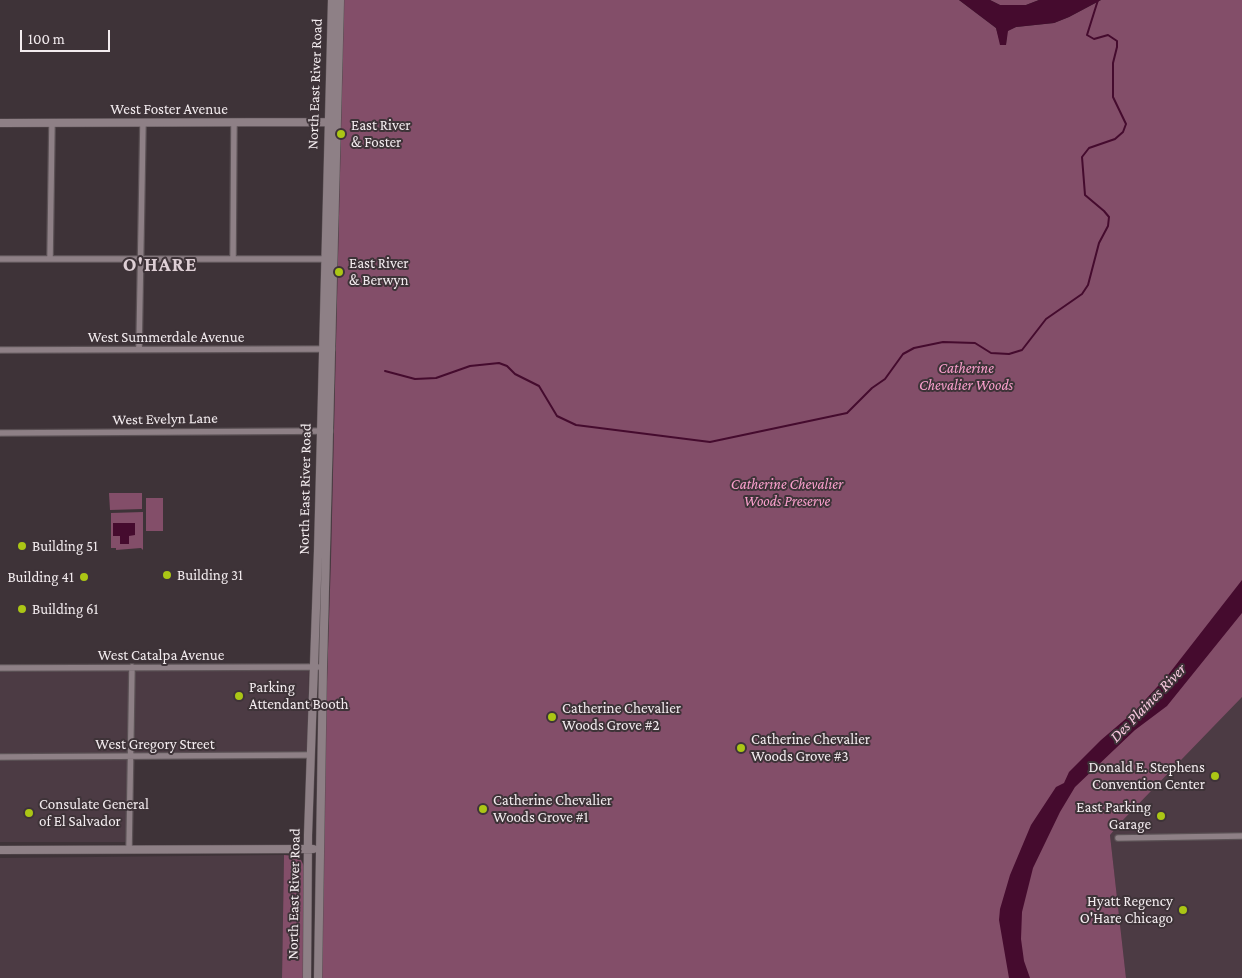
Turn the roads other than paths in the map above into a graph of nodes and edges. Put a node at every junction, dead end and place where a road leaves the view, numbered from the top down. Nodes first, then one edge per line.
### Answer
1 (332, 0) edge
2 (340, 0) edge
3 (234, 122) junction
4 (327, 122) junction
5 (0, 123) edge
6 (52, 123) junction
7 (143, 123) junction
8 (338, 123) junction
9 (233, 258) junction
10 (0, 259) edge
11 (50, 259) junction
12 (140, 259) junction
13 (324, 259) junction
14 (334, 259) junction
15 (139, 349) junction
16 (322, 349) junction
17 (332, 349) junction
18 (0, 350) edge
19 (320, 430) junction
20 (330, 430) junction
21 (0, 433) edge
22 (313, 667) junction
23 (323, 667) junction
24 (0, 668) edge
25 (132, 668) junction
26 (311, 755) junction
27 (130, 756) junction
28 (0, 757) edge
29 (1242, 836) edge
30 (1118, 838) dead end
31 (308, 848) junction
32 (320, 848) junction
33 (0, 850) edge
34 (129, 850) junction
35 (307, 978) edge
36 (318, 978) edge

1 - 4 main road, North East River Road
2 - 8 main road, North East River Road
3 - 4 main road, West Foster Avenue
3 - 7 main road, West Foster Avenue
3 - 9 street
4 - 8 main road, West Foster Avenue
4 - 13 main road, North East River Road
5 - 6 main road, West Foster Avenue
6 - 7 main road, West Foster Avenue
6 - 11 street
7 - 12 street
8 - 14 main road, North East River Road
9 - 12 street
9 - 13 street
10 - 11 street
11 - 12 street
12 - 15 street
13 - 14 street
13 - 16 main road, North East River Road
14 - 17 main road, North East River Road
15 - 16 street, West Summerdale Avenue
15 - 18 street, West Summerdale Avenue
16 - 17 street, West Summerdale Avenue
16 - 19 main road, North East River Road
17 - 20 main road, North East River Road
19 - 20 street, West Evelyn Lane
19 - 21 street, West Evelyn Lane
19 - 22 main road, North East River Road
20 - 23 main road, North East River Road
22 - 23 street, West Catalpa Avenue
22 - 25 street, West Catalpa Avenue
22 - 26 main road, North East River Road
23 - 32 main road, North East River Road
24 - 25 street, West Catalpa Avenue
25 - 27 street
26 - 27 street, West Gregory Street
26 - 31 main road, North East River Road
27 - 28 street, West Gregory Street
27 - 34 street
29 - 30 street
31 - 32 main road
31 - 34 main road
31 - 35 main road, North East River Road
32 - 36 main road, North East River Road
33 - 34 main road

